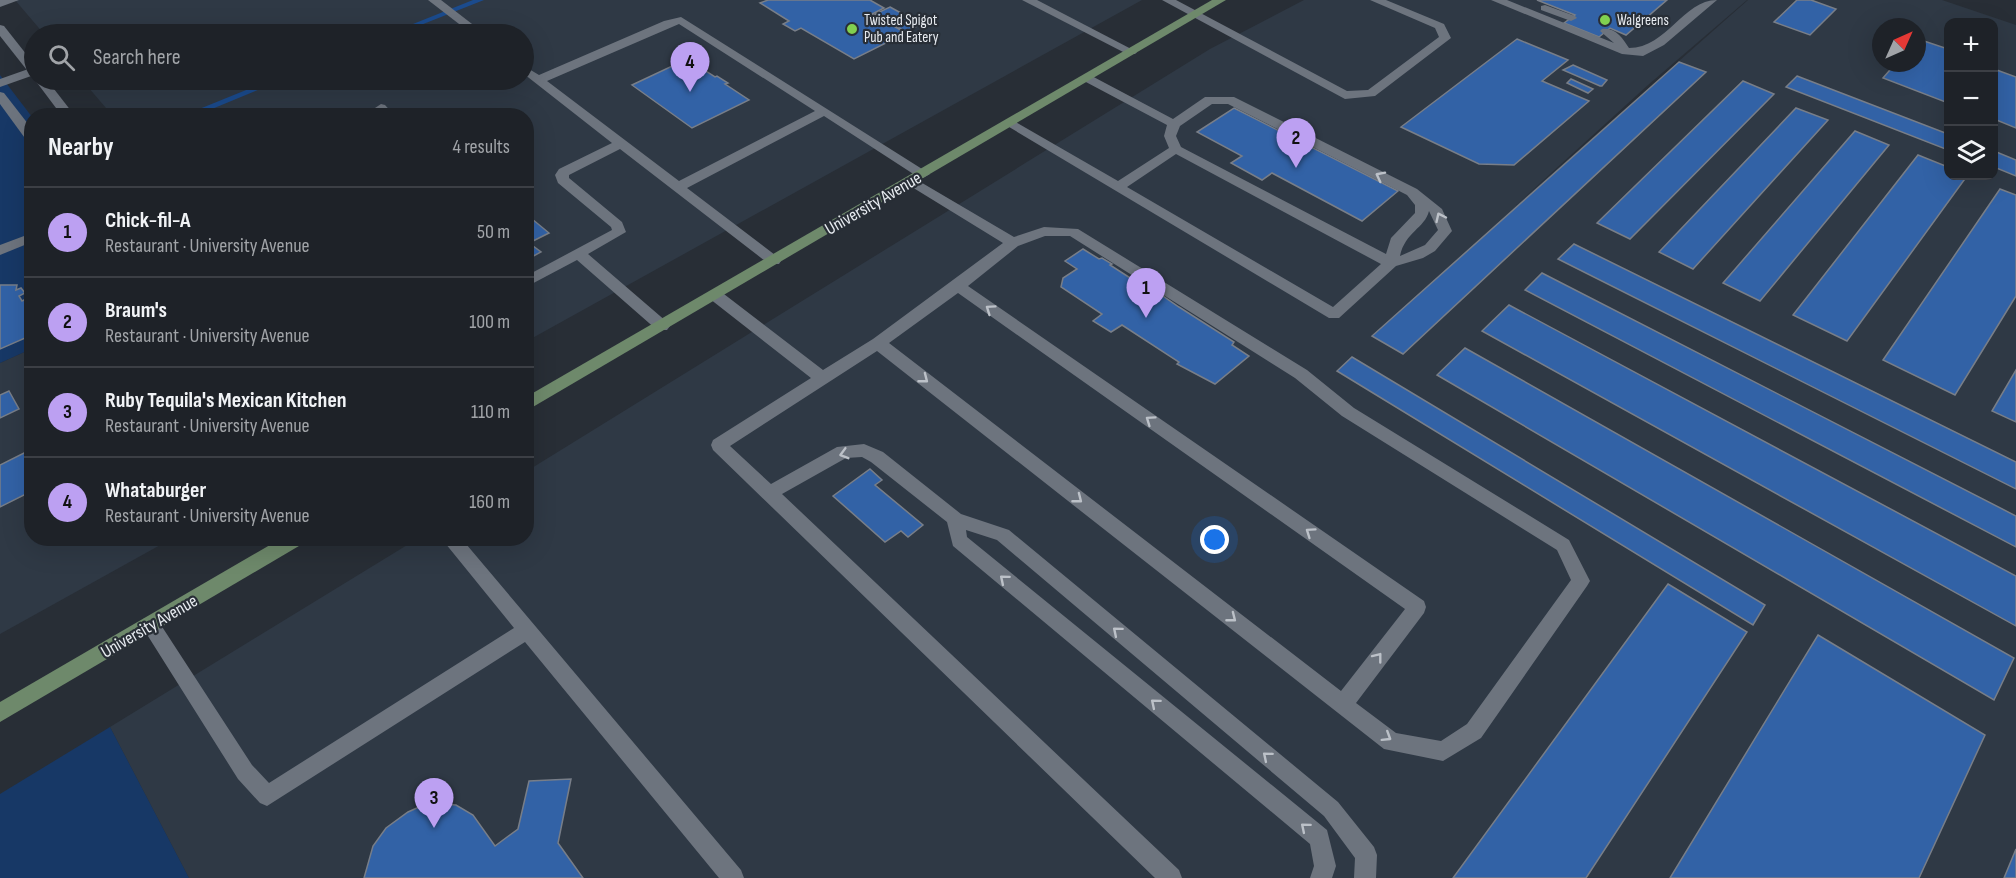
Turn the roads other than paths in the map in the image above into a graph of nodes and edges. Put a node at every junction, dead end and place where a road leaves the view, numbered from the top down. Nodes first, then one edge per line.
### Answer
1 (13, 0) edge
2 (435, 0) edge
3 (1028, 0) edge
4 (1168, 0) edge
5 (1220, 0) edge
6 (1376, 0) edge
7 (1711, 0) edge
8 (1501, 2) edge
9 (0, 4) edge
10 (1197, 14) junction
11 (1571, 18) dead end
12 (466, 24) edge
13 (0, 28) edge
14 (1606, 31) dead end
15 (1131, 52) junction
16 (1626, 52) junction
17 (24, 58) edge
18 (24, 75) edge
19 (534, 77) edge
20 (1088, 78) junction
21 (538, 80) junction
22 (0, 83) edge
23 (49, 90) edge
24 (0, 96) edge
25 (63, 108) edge
26 (824, 111) junction
27 (1174, 123) junction
28 (1010, 124) junction
29 (24, 128) edge
30 (621, 143) junction
31 (1176, 149) junction
32 (917, 177) junction
33 (678, 187) junction
34 (1118, 188) junction
35 (1412, 192) junction
36 (24, 240) edge
37 (1013, 243) junction
38 (0, 250) edge
39 (579, 254) junction
40 (774, 261) junction
41 (1391, 263) junction
42 (534, 278) edge
43 (958, 286) junction
44 (715, 295) junction
45 (662, 326) junction
46 (878, 343) junction
47 (822, 378) junction
48 (534, 400) edge
49 (769, 493) junction
50 (955, 519) junction
51 (284, 546) edge
52 (457, 546) edge
53 (150, 625) junction
54 (527, 630) junction
55 (1342, 704) junction
56 (0, 713) edge
57 (733, 878) edge
58 (1171, 878) edge
59 (1321, 878) edge
60 (1365, 878) edge

1 - 9 street
2 - 12 street
3 - 15 street
4 - 10 street
5 - 10 main road, University Avenue
6 - 10 street
7 - 16 street
8 - 11 street
8 - 16 street
10 - 15 main road, University Avenue
13 - 17 street
14 - 16 street
15 - 20 main road, University Avenue
18 - 22 street
19 - 21 street
20 - 27 street
20 - 28 main road, University Avenue
21 - 26 street
21 - 30 street
23 - 25 street
24 - 29 street
26 - 32 street
26 - 33 street
27 - 31 street
35 -> 27 street
28 - 32 main road, University Avenue
28 - 34 street
30 - 33 street
30 - 39 street
31 - 34 street
31 - 41 street
32 - 37 street
32 - 40 main road, University Avenue
33 - 40 street
34 - 41 street
35 - 41 street
41 -> 35 street
36 - 38 street
37 - 43 street
55 -> 37 street
39 - 42 street
39 - 45 street
40 - 44 main road, University Avenue
43 - 46 street
55 -> 43 street
44 - 45 main road, University Avenue
44 - 47 street
45 - 48 main road, University Avenue
46 - 47 street
46 -> 55 street
47 - 49 street
50 -> 49 street
49 - 58 street
59 -> 50 street
60 -> 50 street
51 - 53 main road, University Avenue
52 - 54 street
53 - 54 street
53 - 56 main road, University Avenue
54 - 57 street

